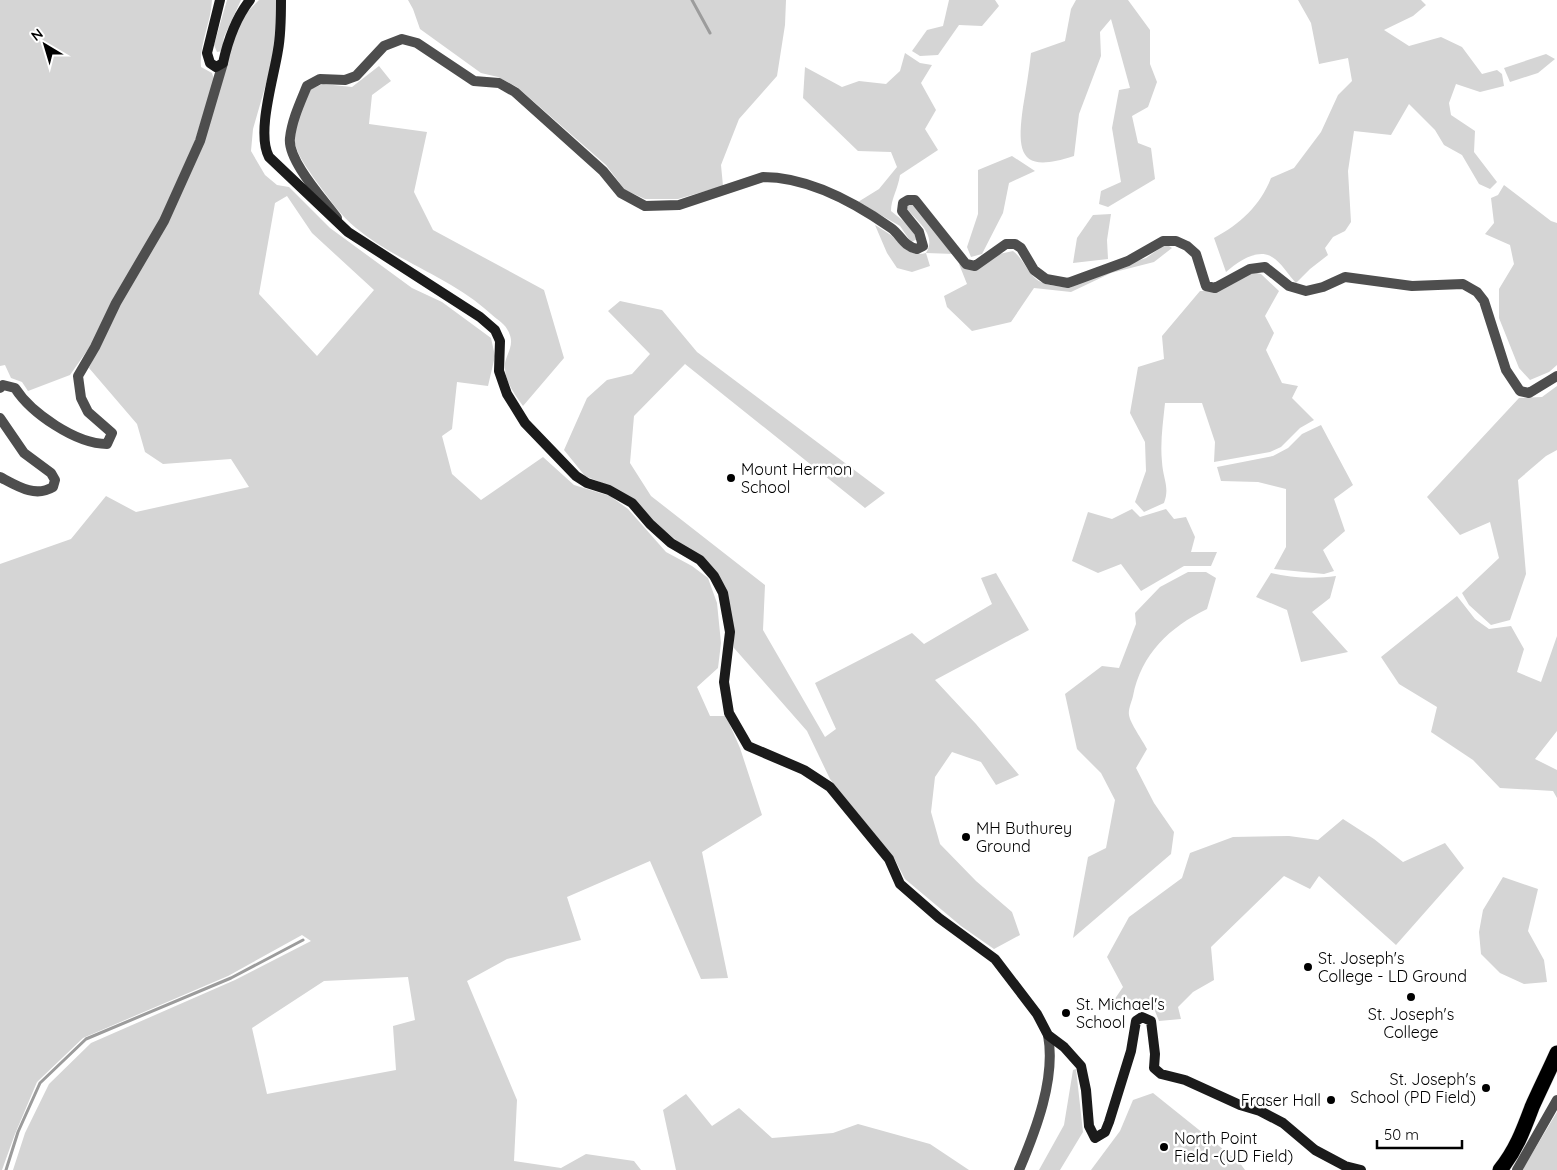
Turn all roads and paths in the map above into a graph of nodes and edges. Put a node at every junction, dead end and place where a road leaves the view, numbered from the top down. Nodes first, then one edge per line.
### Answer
1 (220, 0) edge
2 (250, 0) edge
3 (281, 0) edge
4 (223, 63) junction
5 (348, 232) junction
6 (1557, 376) edge
7 (0, 388) edge
8 (0, 418) edge
9 (0, 476) edge
10 (1048, 1035) junction
11 (1557, 1053) edge
12 (1557, 1100) edge
13 (1019, 1170) edge
14 (1361, 1170) edge
15 (1500, 1170) edge
16 (1517, 1170) edge

1 - 4 main road
2 - 4 main road
3 - 5 main road
4 - 7 street
5 - 6 street
5 - 10 main road
8 - 9 street
10 - 13 street
10 - 14 main road
11 - 15 highway
12 - 16 street

